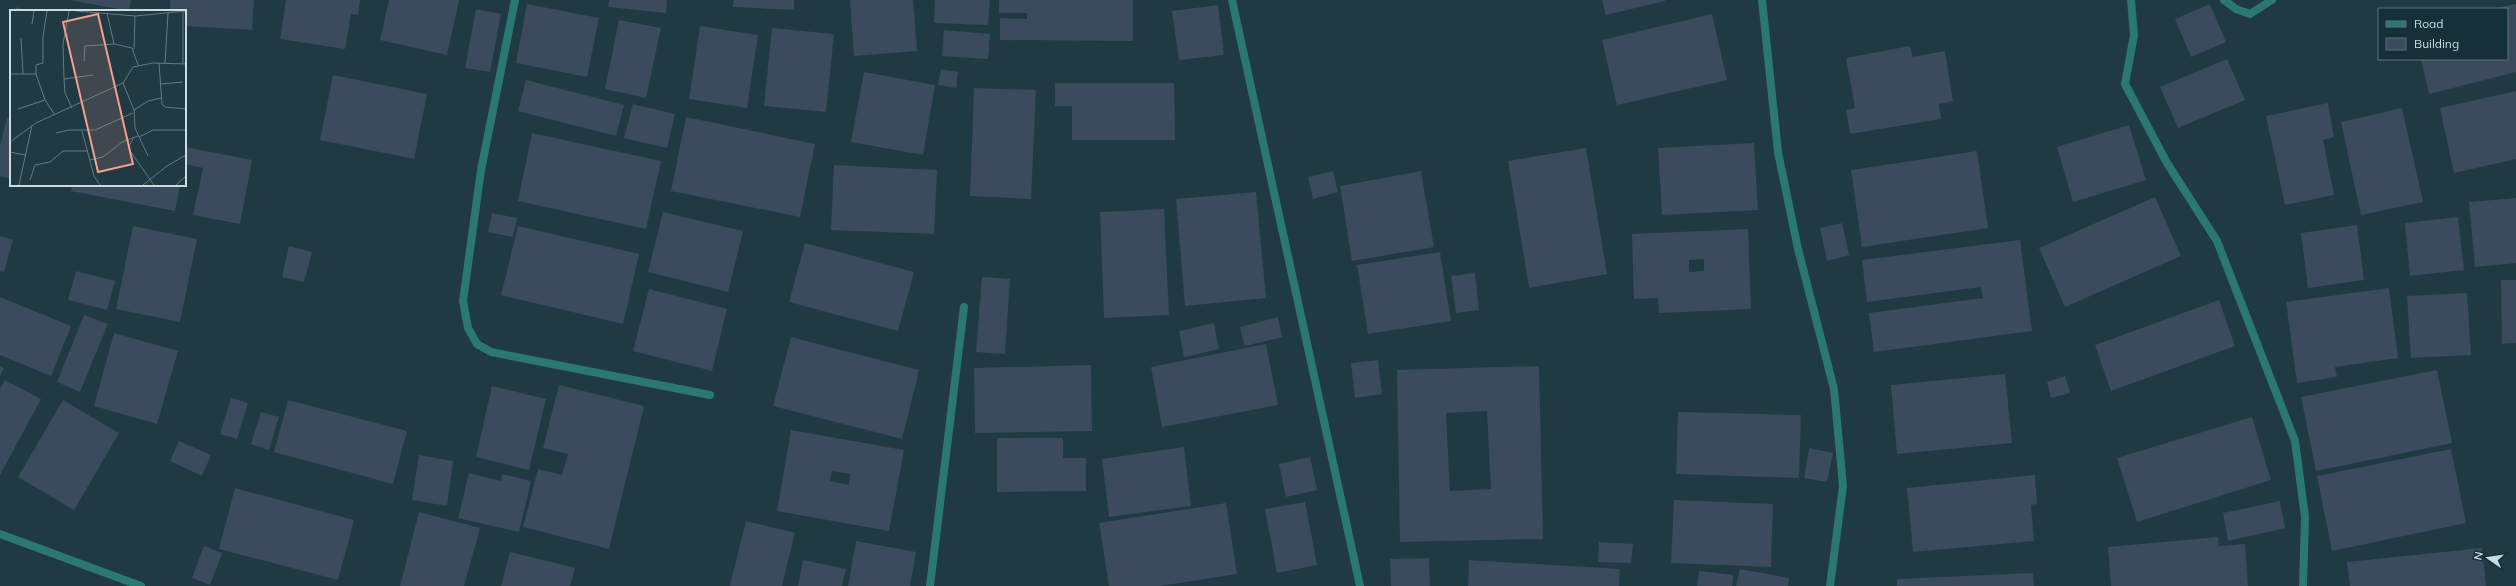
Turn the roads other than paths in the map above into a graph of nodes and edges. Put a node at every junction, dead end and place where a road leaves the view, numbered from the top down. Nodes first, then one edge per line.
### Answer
1 (515, 0) edge
2 (1232, 0) edge
3 (1762, 0) edge
4 (2131, 0) edge
5 (2224, 0) edge
6 (2272, 0) edge
7 (964, 307) dead end
8 (710, 396) dead end
9 (0, 534) edge
10 (141, 586) edge
11 (930, 586) edge
12 (1360, 586) edge
13 (1830, 586) edge
14 (2303, 586) edge

1 - 8 street
2 - 12 street
3 - 13 street
4 - 14 street
5 - 6 street
7 - 11 street
9 - 10 street

